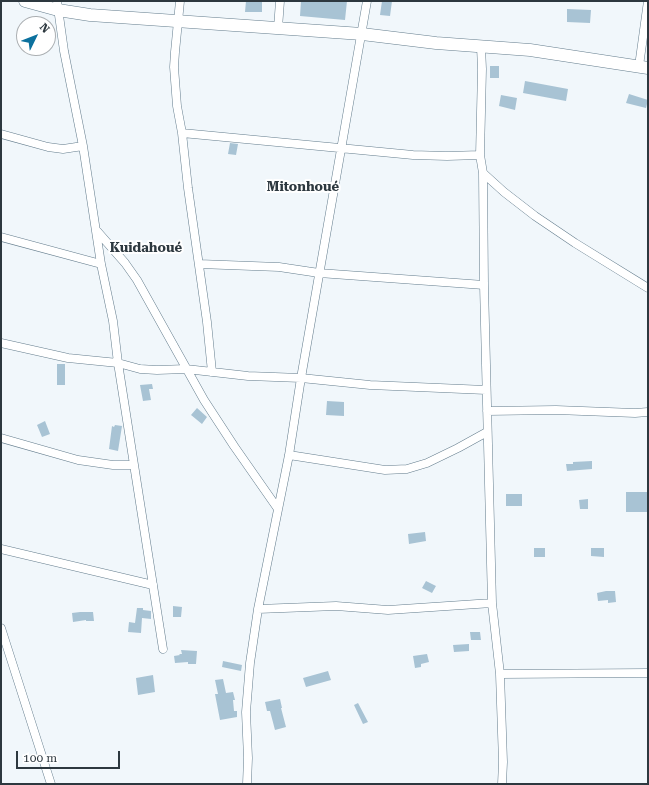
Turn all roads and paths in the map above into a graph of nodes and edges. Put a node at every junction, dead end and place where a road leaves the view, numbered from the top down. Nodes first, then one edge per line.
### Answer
1 (25, 1) edge
2 (180, 1) edge
3 (280, 1) edge
4 (367, 1) edge
5 (648, 1) edge
6 (58, 6) edge
7 (178, 20) junction
8 (278, 28) junction
9 (362, 34) junction
10 (481, 47) junction
11 (644, 67) edge
12 (182, 133) junction
13 (1, 134) edge
14 (83, 146) junction
15 (341, 147) junction
16 (480, 155) junction
17 (483, 173) junction
18 (96, 230) junction
19 (1, 238) edge
20 (101, 264) junction
21 (199, 264) junction
22 (319, 273) junction
23 (484, 285) junction
24 (648, 288) edge
25 (1, 343) edge
26 (118, 363) junction
27 (186, 369) junction
28 (212, 372) junction
29 (301, 378) junction
30 (486, 390) junction
31 (487, 411) junction
32 (648, 412) edge
33 (487, 432) junction
34 (1, 438) edge
35 (289, 455) junction
36 (134, 465) junction
37 (278, 509) junction
38 (1, 549) edge
39 (153, 585) junction
40 (492, 603) junction
41 (258, 609) junction
42 (1, 628) edge
43 (163, 649) dead end
44 (648, 673) edge
45 (500, 674) junction
46 (48, 783) edge
47 (247, 784) edge
48 (502, 784) edge

1 - 6 main road
2 - 7 street
3 - 8 street
4 - 9 street
5 - 11 street
6 - 7 main road
6 - 14 street
7 - 8 main road
7 - 12 street
8 - 9 main road
9 - 10 main road
9 - 15 street
10 - 11 main road
10 - 16 street
12 - 15 street
12 - 21 street
13 - 14 street
14 - 18 street
15 - 16 street
15 - 22 street
16 - 17 street
17 - 23 street
17 - 24 street
18 - 20 street
18 - 27 street
19 - 20 street
20 - 26 street
21 - 22 street
21 - 28 street
22 - 23 street
22 - 29 street
23 - 30 street
25 - 26 street
26 - 27 street
26 - 36 street
27 - 28 street
27 - 37 street
28 - 29 street
29 - 30 street
29 - 35 street
30 - 31 street
31 - 32 street
31 - 33 street
33 - 35 street
33 - 40 street
34 - 36 street
35 - 37 street
36 - 39 street
37 - 41 street
38 - 39 street
39 - 43 street
40 - 41 street
40 - 45 street
41 - 47 street
42 - 46 street
44 - 45 street
45 - 48 street

